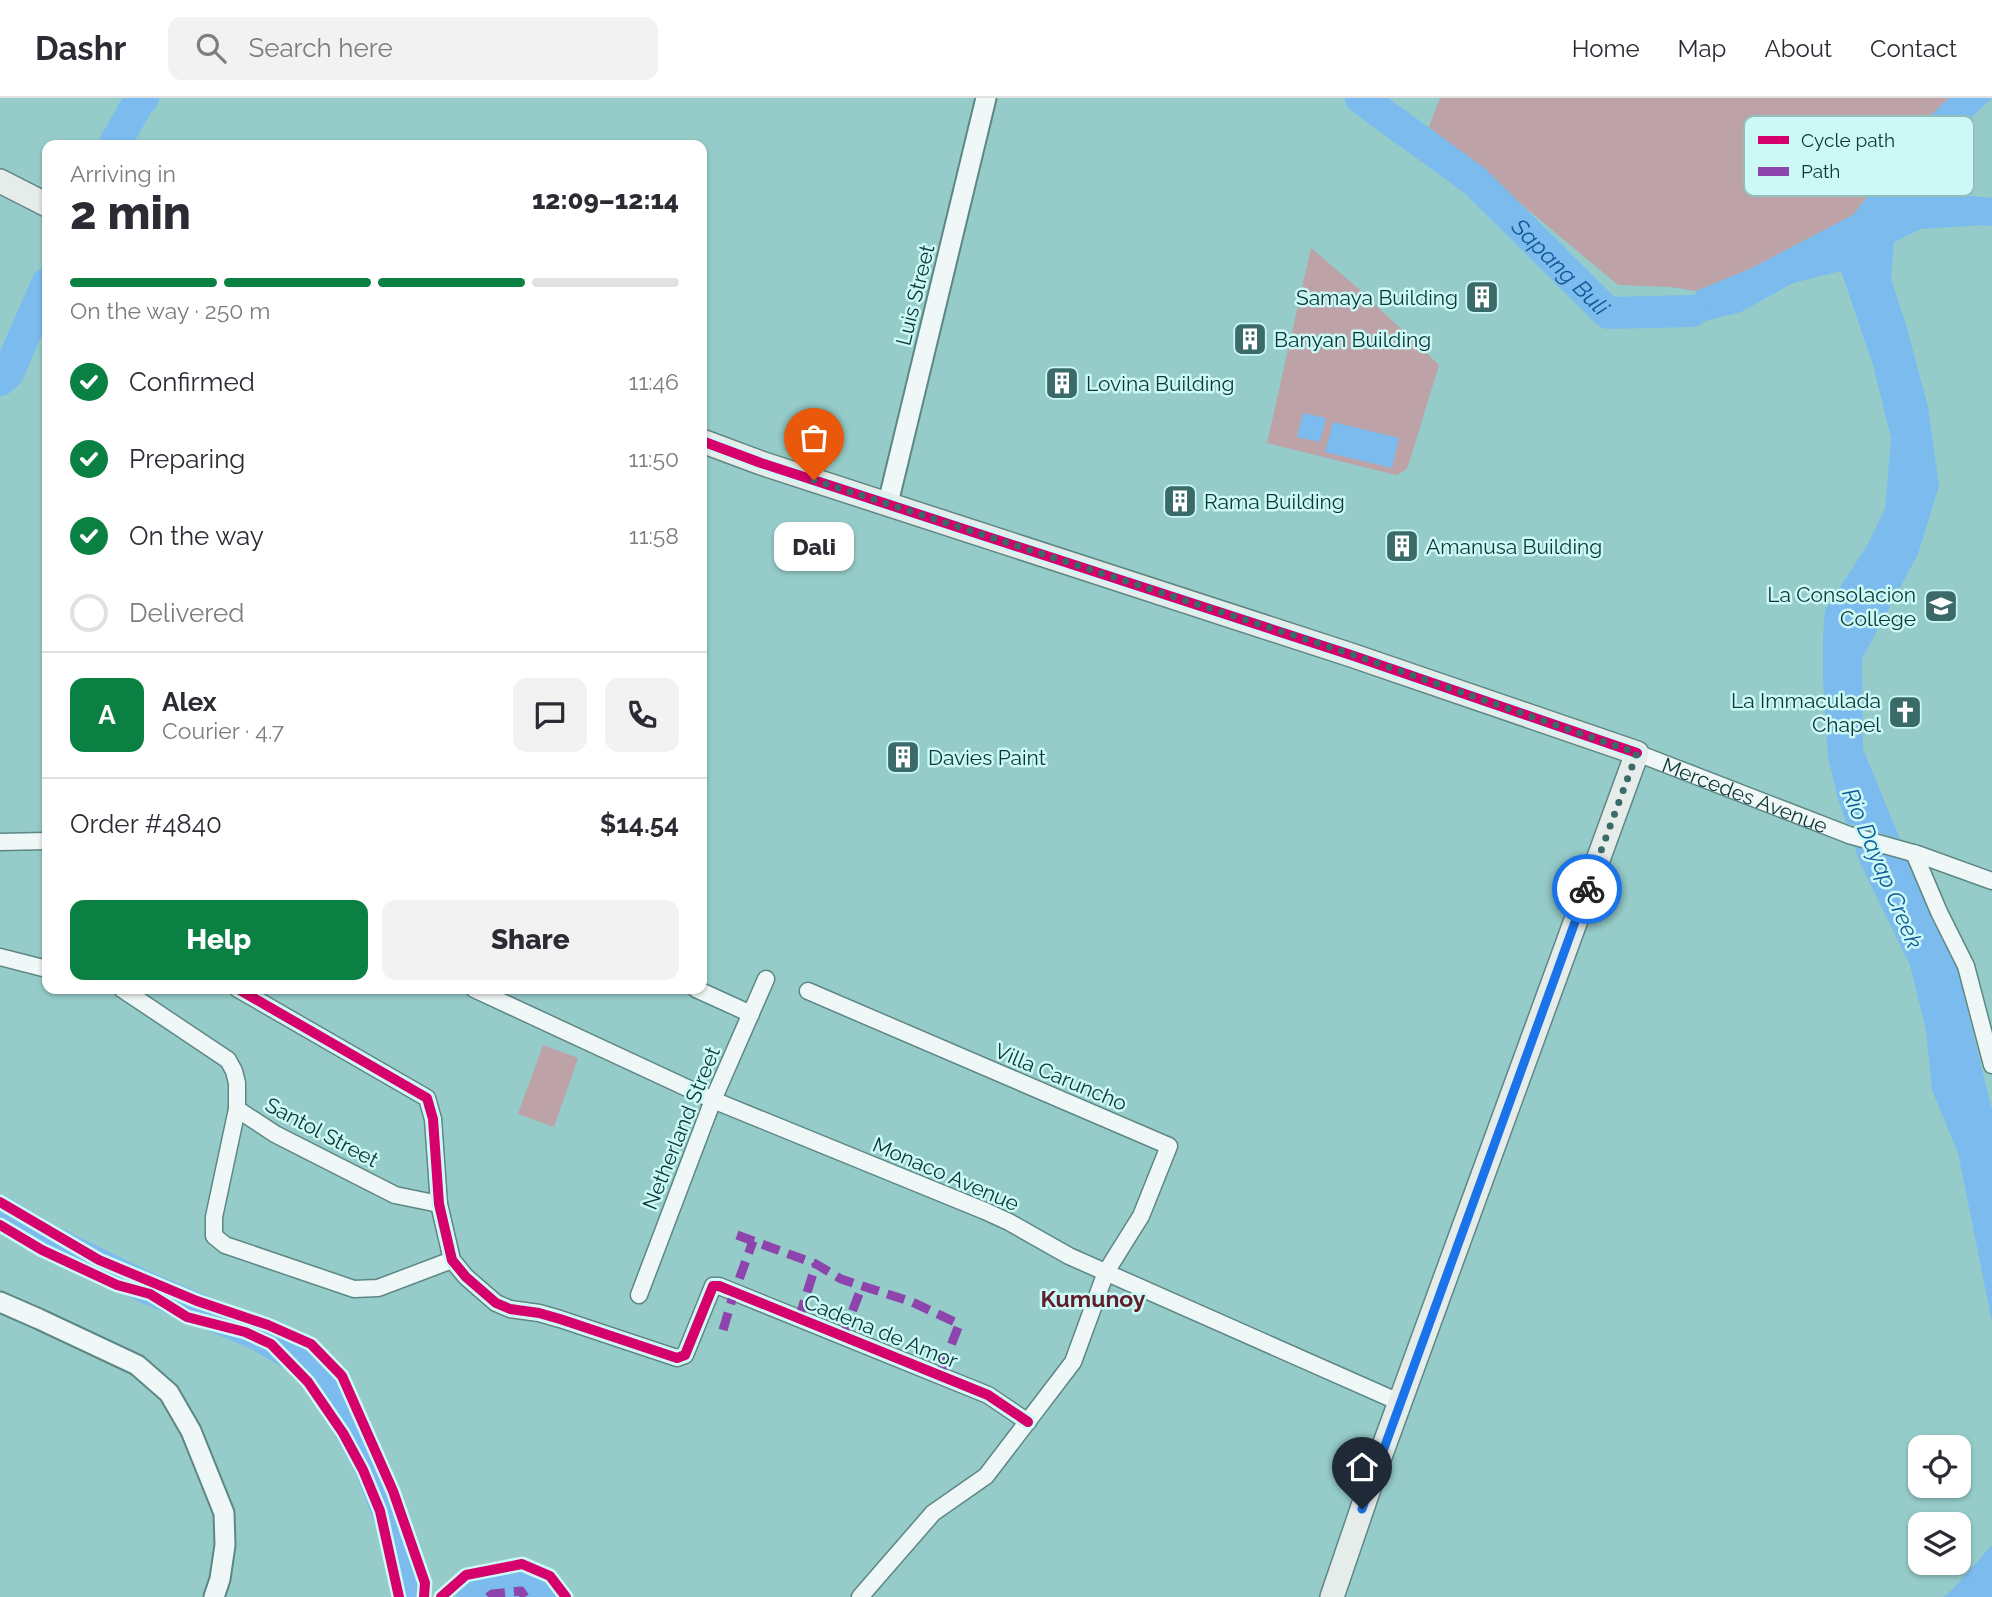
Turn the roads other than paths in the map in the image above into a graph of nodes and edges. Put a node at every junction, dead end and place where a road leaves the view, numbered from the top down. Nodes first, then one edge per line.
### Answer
1 (986, 98) edge
2 (0, 181) edge
3 (42, 202) edge
4 (707, 443) edge
5 (888, 503) junction
6 (1637, 753) junction
7 (42, 841) edge
8 (0, 842) edge
9 (1912, 853) junction
10 (1992, 881) edge
11 (0, 957) edge
12 (42, 968) edge
13 (766, 979) dead end
14 (808, 991) dead end
15 (129, 994) edge
16 (247, 994) edge
17 (485, 994) edge
18 (707, 994) edge
19 (751, 1013) junction
20 (1992, 1065) edge
21 (712, 1100) junction
22 (237, 1109) junction
23 (439, 1204) junction
24 (452, 1260) junction
25 (1107, 1272) junction
26 (639, 1295) dead end
27 (0, 1303) edge
28 (1399, 1402) junction
29 (1028, 1422) junction
30 (214, 1597) edge
31 (860, 1597) edge
32 (1332, 1597) edge

1 - 5 street, Luis Street
2 - 3 main road
4 - 5 main road, Mercedes Avenue
5 - 6 main road, Mercedes Avenue
6 - 9 street, Mercedes Avenue
6 - 28 main road
7 - 8 street
9 - 10 street, Mercedes Avenue
9 - 20 street
11 - 12 street
13 - 19 street, Netherland Street
14 - 25 street, Villa Caruncho
15 - 22 street, Santol Street
16 - 23 street
17 - 21 street, Monaco Avenue
18 - 19 street
19 - 21 street, Netherland Street
21 - 25 street, Monaco Avenue
21 - 26 street, Netherland Street
22 - 23 street, Santol Street
22 - 24 street
23 - 24 street
24 - 29 street, Cadena de Amor
25 - 28 street, Monaco Avenue
25 - 29 street
27 - 30 street
28 - 32 main road
29 - 31 street

